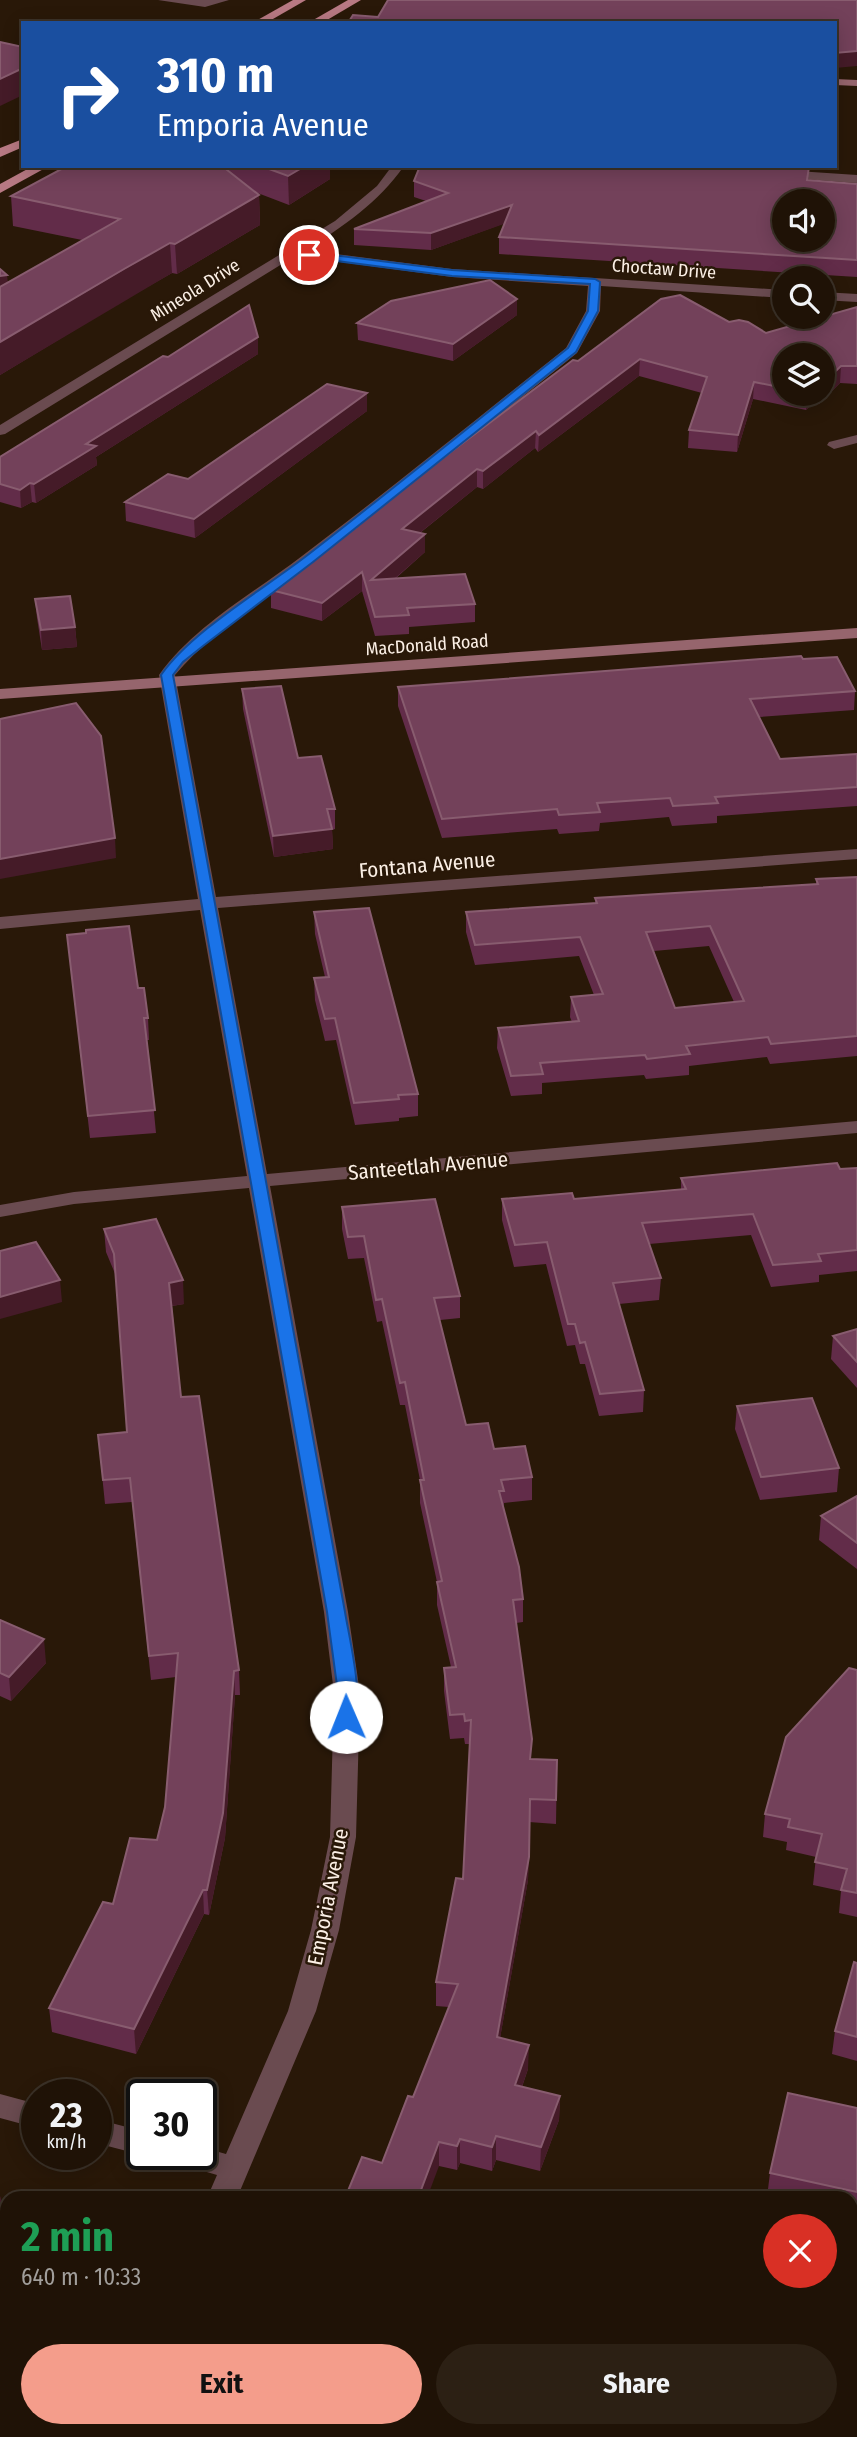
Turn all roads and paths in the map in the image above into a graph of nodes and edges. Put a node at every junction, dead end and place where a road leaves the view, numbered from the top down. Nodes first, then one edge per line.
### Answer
1 (162, 0) edge
2 (224, 0) edge
3 (301, 0) edge
4 (356, 0) edge
5 (261, 21) edge
6 (317, 21) edge
7 (837, 82) edge
8 (857, 83) edge
9 (39, 168) edge
10 (397, 168) edge
11 (775, 174) edge
12 (857, 178) edge
13 (0, 189) edge
14 (291, 252) junction
15 (595, 282) junction
16 (772, 293) edge
17 (835, 297) edge
18 (857, 298) edge
19 (0, 432) edge
20 (857, 439) edge
21 (834, 445) dead end
22 (857, 633) edge
23 (168, 683) junction
24 (0, 694) edge
25 (857, 854) edge
26 (210, 905) junction
27 (0, 923) edge
28 (857, 1127) edge
29 (257, 1181) junction
30 (0, 1211) edge
31 (0, 2106) edge
32 (21, 2112) edge
33 (217, 2163) edge
34 (234, 2168) junction
35 (225, 2191) edge

1 - 2 lane
3 - 5 main road
4 - 6 main road
7 - 8 street
9 - 13 main road
10 - 14 street, Mineola Drive
11 - 12 street
14 - 15 street, Choctaw Drive
14 - 19 street, Mineola Drive
15 - 16 street, Choctaw Drive
15 - 23 street
17 - 18 street
20 - 21 street
22 - 23 street, MacDonald Road
23 - 24 street, MacDonald Road
23 - 26 street, Emporia Avenue
25 - 26 street, Fontana Avenue
26 - 27 street, Fontana Avenue
26 - 29 street, Emporia Avenue
28 - 29 street, Santeetlah Avenue
29 - 30 street, Santeetlah Avenue
29 - 34 street, Emporia Avenue
31 - 32 street
33 - 34 street
34 - 35 street, Emporia Avenue

